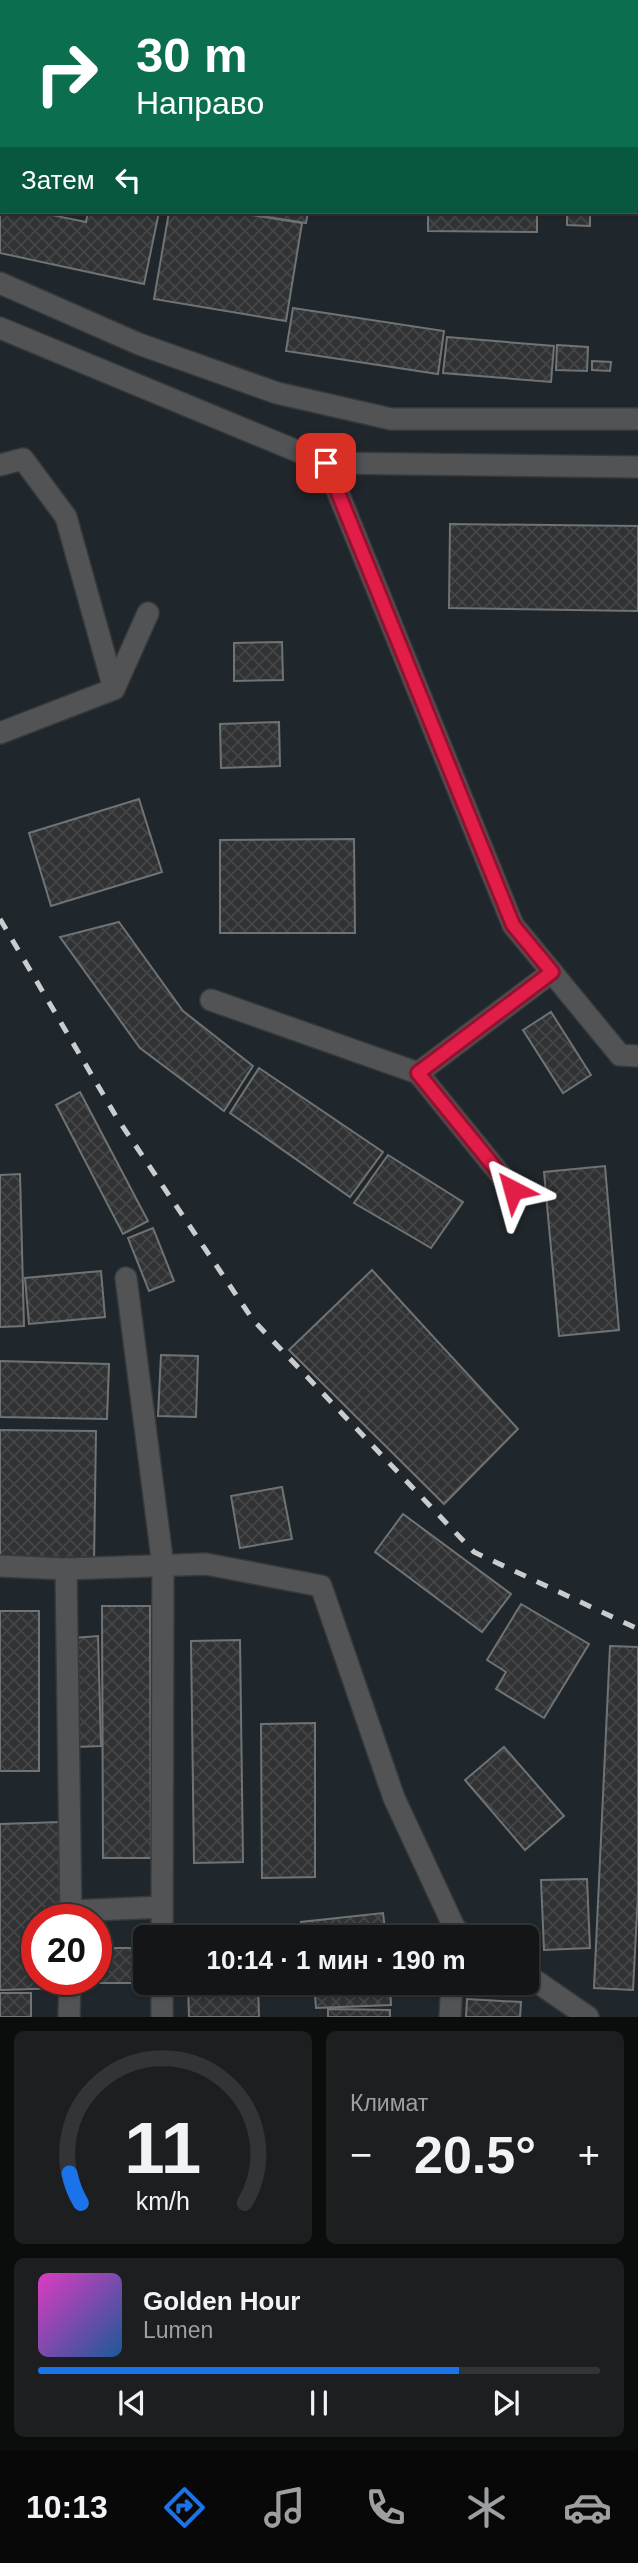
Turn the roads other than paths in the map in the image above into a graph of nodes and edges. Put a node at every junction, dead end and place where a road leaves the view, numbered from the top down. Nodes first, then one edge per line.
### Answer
1 (0, 283) edge
2 (0, 328) edge
3 (638, 419) edge
4 (326, 463) junction
5 (0, 465) edge
6 (638, 467) edge
7 (148, 613) dead end
8 (114, 689) junction
9 (0, 733) edge
10 (552, 972) junction
11 (211, 1000) dead end
12 (638, 1056) edge
13 (418, 1073) junction
14 (513, 1190) dead end
15 (126, 1278) dead end
16 (0, 1566) edge
17 (163, 1566) junction
18 (66, 1569) junction
19 (71, 1904) edge
20 (162, 1907) junction
21 (112, 1911) edge
22 (162, 1925) edge
23 (454, 1925) edge
24 (539, 1983) edge
25 (70, 1995) edge
26 (162, 1995) edge
27 (451, 1995) edge
28 (69, 2017) edge
29 (162, 2017) edge
30 (450, 2017) edge
31 (587, 2017) edge

1 - 3 street
2 - 4 street
4 - 6 street
4 - 10 street
5 - 8 street
7 - 8 street
8 - 9 street
10 - 12 street
10 - 13 street
11 - 13 street
13 - 14 street
15 - 17 street
16 - 18 street
17 - 18 street
17 - 20 street
17 - 23 street
18 - 19 street
20 - 21 street
20 - 22 street
24 - 31 street
25 - 28 street
26 - 29 street
27 - 30 street

